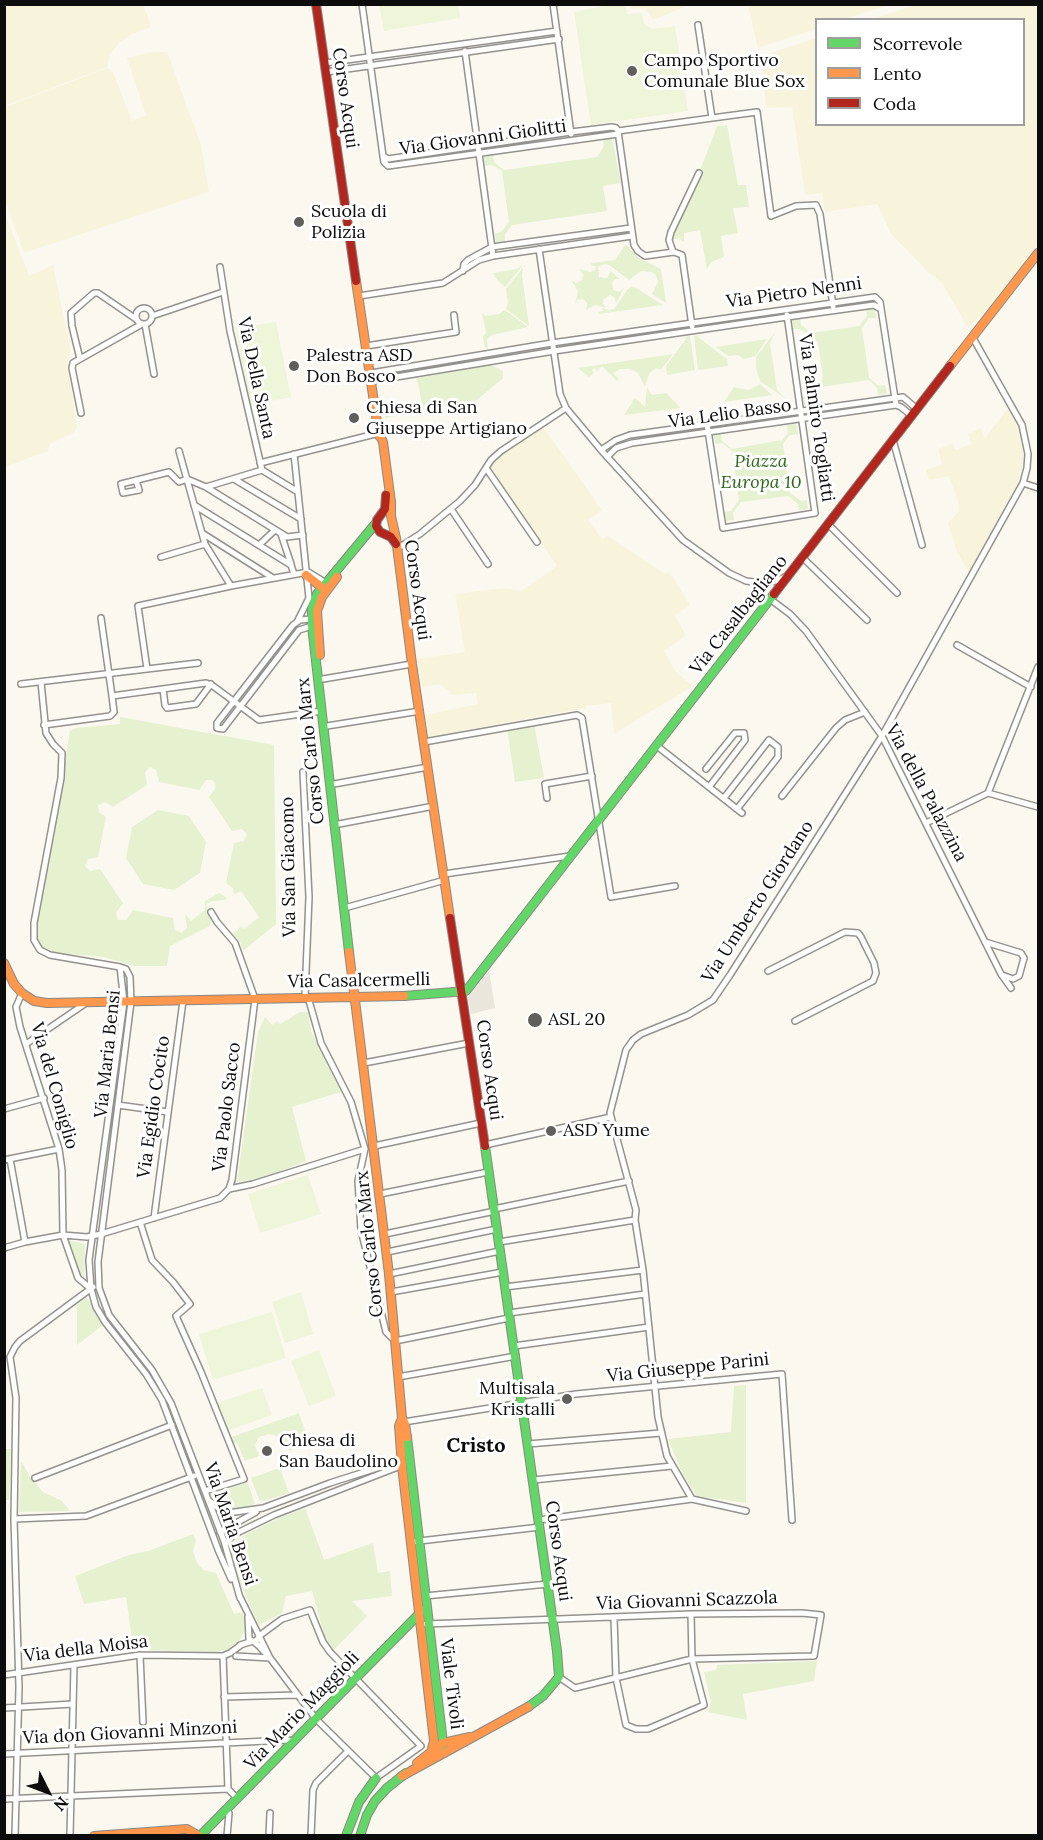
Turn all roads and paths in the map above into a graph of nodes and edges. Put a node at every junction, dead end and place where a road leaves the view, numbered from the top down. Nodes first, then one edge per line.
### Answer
1 (316, 4) edge
2 (362, 4) edge
3 (553, 4) edge
4 (698, 25) dead end
5 (557, 31) junction
6 (559, 39) junction
7 (465, 51) junction
8 (370, 57) junction
9 (371, 65) junction
10 (326, 68) junction
11 (712, 118) junction
12 (571, 132) junction
13 (618, 132) junction
14 (572, 140) junction
15 (478, 146) junction
16 (479, 154) junction
17 (383, 156) junction
18 (699, 174) dead end
19 (631, 228) junction
20 (632, 236) junction
21 (492, 247) junction
22 (539, 249) junction
23 (673, 252) junction
24 (1038, 254) edge
25 (493, 256) junction
26 (220, 267) dead end
27 (463, 271) junction
28 (223, 292) junction
29 (358, 296) junction
30 (833, 303) junction
31 (881, 309) junction
32 (786, 310) junction
33 (834, 311) junction
34 (454, 315) dead end
35 (152, 316) junction
36 (787, 317) junction
37 (136, 319) junction
38 (692, 323) junction
39 (143, 324) junction
40 (693, 331) junction
41 (973, 338) junction
42 (552, 343) junction
43 (366, 346) junction
44 (554, 351) junction
45 (80, 359) junction
46 (154, 374) dead end
47 (371, 377) junction
48 (895, 398) junction
49 (896, 405) junction
50 (566, 408) junction
51 (801, 411) junction
52 (81, 413) dead end
53 (915, 413) junction
54 (802, 419) junction
55 (707, 424) junction
56 (379, 433) junction
57 (708, 433) junction
58 (893, 440) junction
59 (601, 450) junction
60 (179, 451) dead end
61 (294, 454) junction
62 (607, 457) junction
63 (260, 463) junction
64 (486, 468) junction
65 (262, 470) junction
66 (187, 479) junction
67 (234, 479) junction
68 (136, 480) dead end
69 (1023, 483) junction
70 (206, 487) junction
71 (1038, 488) edge
72 (298, 492) junction
73 (194, 505) junction
74 (451, 509) junction
75 (301, 519) junction
76 (392, 523) junction
77 (828, 524) junction
78 (380, 526) junction
79 (278, 532) junction
80 (202, 533) junction
81 (303, 535) junction
82 (537, 542) dead end
83 (205, 544) junction
84 (259, 545) junction
85 (922, 545) dead end
86 (398, 548) junction
87 (160, 557) dead end
88 (802, 557) junction
89 (488, 564) dead end
90 (291, 565) junction
91 (792, 571) junction
92 (294, 574) junction
93 (306, 574) junction
94 (273, 578) junction
95 (771, 582) junction
96 (231, 586) junction
97 (325, 587) junction
98 (777, 590) junction
99 (897, 593) dead end
100 (770, 599) junction
101 (101, 618) dead end
102 (867, 620) dead end
103 (297, 622) junction
104 (313, 622) junction
105 (957, 645) dead end
106 (198, 663) dead end
107 (412, 664) junction
108 (1038, 667) edge
109 (147, 669) junction
110 (109, 674) junction
111 (323, 679) junction
112 (41, 681) junction
113 (21, 684) dead end
114 (211, 684) junction
115 (1030, 687) junction
116 (163, 689) junction
117 (112, 696) junction
118 (233, 701) junction
119 (240, 706) junction
120 (322, 711) junction
121 (420, 711) junction
122 (865, 712) junction
123 (44, 725) junction
124 (327, 726) junction
125 (882, 736) junction
126 (424, 742) junction
127 (657, 746) junction
128 (428, 767) junction
129 (706, 769) dead end
130 (303, 772) dead end
131 (592, 776) junction
132 (334, 784) junction
133 (709, 787) junction
134 (988, 793) junction
135 (782, 796) dead end
136 (547, 798) dead end
137 (724, 798) junction
138 (434, 806) junction
139 (1038, 807) edge
140 (737, 809) junction
141 (742, 813) dead end
142 (599, 821) junction
143 (927, 823) junction
144 (339, 824) junction
145 (571, 856) junction
146 (445, 877) junction
147 (675, 886) dead end
148 (348, 908) junction
149 (211, 912) dead end
150 (985, 942) junction
151 (4, 963) edge
152 (768, 971) dead end
153 (1001, 974) junction
154 (1011, 988) dead end
155 (463, 993) junction
156 (356, 996) junction
157 (20, 997) junction
158 (307, 997) junction
159 (255, 999) junction
160 (183, 1001) junction
161 (128, 1002) junction
162 (86, 1003) junction
163 (795, 1020) dead end
164 (469, 1043) junction
165 (26, 1044) junction
166 (364, 1063) junction
167 (44, 1098) junction
168 (118, 1106) junction
169 (4, 1109) edge
170 (168, 1112) junction
171 (611, 1117) junction
172 (481, 1123) junction
173 (485, 1145) junction
174 (374, 1146) junction
175 (59, 1149) junction
176 (365, 1149) junction
177 (8, 1160) edge
178 (488, 1172) junction
179 (629, 1181) junction
180 (229, 1189) junction
181 (380, 1194) junction
182 (495, 1210) junction
183 (154, 1218) junction
184 (635, 1220) junction
185 (140, 1222) junction
186 (497, 1229) junction
187 (101, 1234) junction
188 (385, 1234) junction
189 (63, 1235) junction
190 (92, 1236) junction
191 (25, 1242) junction
192 (500, 1247) junction
193 (4, 1248) edge
194 (387, 1252) junction
195 (643, 1270) junction
196 (503, 1272) junction
197 (389, 1274) junction
198 (98, 1284) junction
199 (505, 1287) junction
200 (90, 1289) junction
201 (391, 1292) junction
202 (645, 1294) junction
203 (509, 1315) junction
204 (649, 1327) junction
205 (395, 1341) junction
206 (514, 1346) junction
207 (516, 1356) junction
208 (398, 1377) junction
209 (655, 1387) junction
210 (522, 1402) junction
211 (403, 1420) junction
212 (172, 1425) junction
213 (661, 1433) junction
214 (528, 1444) junction
215 (404, 1462) junction
216 (672, 1466) junction
217 (195, 1476) junction
218 (35, 1478) dead end
219 (533, 1480) junction
220 (205, 1491) junction
221 (692, 1499) junction
222 (263, 1508) junction
223 (746, 1511) dead end
224 (14, 1519) junction
225 (792, 1520) dead end
226 (540, 1524) junction
227 (220, 1531) junction
228 (215, 1539) junction
229 (415, 1541) junction
230 (224, 1543) junction
231 (548, 1584) junction
232 (425, 1596) junction
233 (240, 1598) junction
234 (423, 1611) junction
235 (691, 1614) junction
236 (249, 1616) junction
237 (614, 1618) junction
238 (553, 1619) junction
239 (425, 1624) junction
240 (258, 1632) junction
241 (248, 1634) junction
242 (253, 1641) junction
243 (240, 1645) junction
244 (140, 1655) junction
245 (223, 1656) junction
246 (236, 1656) dead end
247 (270, 1658) junction
248 (692, 1659) junction
249 (74, 1665) junction
250 (18, 1673) junction
251 (4, 1675) edge
252 (559, 1677) junction
253 (616, 1678) junction
254 (354, 1679) junction
255 (297, 1695) junction
256 (224, 1697) junction
257 (73, 1704) junction
258 (4, 1708) edge
259 (18, 1708) junction
260 (316, 1719) junction
261 (143, 1722) dead end
262 (440, 1727) junction
263 (474, 1736) junction
264 (456, 1740) junction
265 (225, 1743) junction
266 (292, 1743) junction
267 (443, 1743) junction
268 (71, 1751) junction
269 (348, 1751) junction
270 (4, 1754) edge
271 (18, 1754) junction
272 (434, 1755) junction
273 (376, 1778) junction
274 (228, 1789) junction
275 (69, 1796) junction
276 (16, 1798) junction
277 (237, 1798) junction
278 (4, 1799) edge
279 (225, 1810) junction
280 (270, 1813) dead end
281 (15, 1836) edge
282 (70, 1836) edge
283 (94, 1836) edge
284 (200, 1836) edge
285 (227, 1836) edge
286 (269, 1836) edge
287 (311, 1836) edge
288 (346, 1836) edge
289 (360, 1836) edge

1 - 10 street, Corso Acqui
2 - 8 street
3 - 5 street
4 - 11 street
5 - 6 street
5 - 8 street
6 - 7 street
6 - 12 street
7 - 9 street
7 - 15 street
8 - 9 street
8 - 10 street
9 - 10 street
9 - 17 street
10 - 29 street, Corso Acqui
11 - 13 street, Via Giovanni Giolitti
11 - 30 street, Via Giovanni Giolitti
12 - 13 street, Via Giovanni Giolitti
12 - 14 street
12 - 15 street, Via Giovanni Giolitti
13 - 14 street, Via Giovanni Giolitti
13 - 19 street
14 - 16 street, Via Giovanni Giolitti
15 - 16 street
15 - 17 street, Via Giovanni Giolitti
16 - 17 street, Via Giovanni Giolitti
16 - 21 street
18 - 23 street
19 - 20 street
19 - 21 street
20 - 22 street
20 - 23 street
21 - 25 street
21 - 27 street
22 - 25 street
22 - 42 street
23 - 38 street
24 - 41 street, Via Casalbagliano
25 - 27 street
26 - 28 street, Via Della Santa
27 - 29 street
28 - 35 street
28 - 63 street, Via Della Santa
29 - 43 street, Corso Acqui
30 - 31 street, Via Pietro Nenni
30 - 32 street, Via Pietro Nenni
30 - 33 street
31 - 33 street, Via Pietro Nenni
31 - 48 street
32 - 36 street, Via Palmiro Togliatti
32 - 38 street, Via Pietro Nenni
33 - 36 street, Via Pietro Nenni
34 - 43 street
35 - 37 street
35 - 39 street
36 - 40 street, Via Pietro Nenni
36 - 51 street, Via Palmiro Togliatti
37 - 39 street
37 - 45 street
38 - 40 street
38 - 42 street, Via Pietro Nenni
39 - 45 street
39 - 46 street
40 - 44 street, Via Pietro Nenni
41 - 53 street, Via Casalbagliano
41 - 69 street, Via Umberto Giordano
42 - 44 street
42 - 47 street, Via Pietro Nenni
43 - 47 street, Corso Acqui
44 - 47 street, Via Pietro Nenni
44 - 50 street
45 - 52 street
47 - 56 street, Corso Acqui
48 - 49 street
48 - 51 street
48 - 53 street
49 - 53 street
49 - 54 street, Via Lelio Basso
50 - 59 street
50 - 64 street
51 - 54 street, Via Palmiro Togliatti
51 - 55 street
53 - 58 street, Via Casalbagliano
54 - 57 street, Via Lelio Basso
54 - 57 street, Via Palmiro Togliatti
55 - 57 street, Via Palmiro Togliatti
55 - 59 street
56 - 61 street
56 - 76 street, Corso Acqui
56 - 78 street, Corso Acqui
57 - 62 street, Via Lelio Basso
58 - 77 street, Via Casalbagliano
58 - 85 street
59 - 62 street
60 - 66 street
61 - 63 street
61 - 72 street
62 - 95 street
63 - 65 street, Via Della Santa
64 - 74 street
64 - 82 street
65 - 67 street
65 - 72 street
66 - 68 street
66 - 70 street
66 - 73 street
67 - 70 street
67 - 75 street
69 - 71 street
69 - 125 street, Via Umberto Giordano
70 - 79 street
72 - 75 street
73 - 80 street
73 - 84 street
74 - 86 street
74 - 89 street
75 - 81 street
76 - 78 street, Corso Carlo Marx
76 - 78 street
76 - 86 street, Corso Acqui
77 - 88 street, Via Casalbagliano
77 - 99 street
78 - 86 street
78 - 97 street, Corso Carlo Marx
79 - 81 street
79 - 84 street
79 - 90 street
80 - 83 street
80 - 94 street
81 - 93 street
83 - 87 street
83 - 96 street
84 - 90 street
86 - 107 street, Corso Acqui
88 - 91 street, Via Casalbagliano
88 - 102 street
90 - 92 street
91 - 95 street
91 - 98 street, Via Casalbagliano
92 - 93 street
92 - 94 street
93 - 97 street
93 - 103 street
94 - 96 street
95 - 98 street
96 - 109 street
97 - 104 street, Corso Carlo Marx
98 - 100 street, Via Casalbagliano
100 - 122 street, Via della Palazzina
100 - 127 street, Via Casalbagliano
101 - 110 street
103 - 104 street
103 - 118 street
104 - 111 street, Corso Carlo Marx
104 - 119 street
104 - 120 street, Corso Carlo Marx
105 - 115 street
106 - 109 street
107 - 111 street
107 - 121 street, Corso Acqui
108 - 115 street
109 - 110 street
110 - 112 street
110 - 117 street
111 - 124 street, Corso Carlo Marx
112 - 113 street
112 - 123 street, Via Maria Bensi
114 - 116 street
114 - 116 street
114 - 118 street
115 - 134 street
116 - 117 street
117 - 123 street
118 - 119 street
118 - 119 street
119 - 120 street
120 - 156 street, Corso Carlo Marx
121 - 124 street
121 - 126 street, Corso Acqui
122 - 125 street, Via della Palazzina
122 - 135 street
123 - 161 street, Via Maria Bensi
124 - 132 street, Corso Carlo Marx
125 - 143 street, Via della Palazzina
125 - 171 street, Via Umberto Giordano
126 - 128 street, Corso Acqui
126 - 131 street
127 - 133 street
127 - 142 street, Via Casalbagliano
128 - 132 street
128 - 138 street, Corso Acqui
129 - 133 street
130 - 158 street, Via San Giacomo
131 - 136 street
131 - 142 street
132 - 144 street, Corso Carlo Marx
133 - 137 street
134 - 139 street
134 - 143 street
137 - 140 street
137 - 140 street
138 - 144 street
138 - 146 street, Corso Acqui
140 - 141 street
142 - 145 street, Via Casalbagliano
142 - 147 street
143 - 150 street, Via della Palazzina
144 - 148 street, Corso Carlo Marx
145 - 146 street
145 - 155 street, Via Casalbagliano
146 - 148 street
146 - 155 street, Corso Acqui
148 - 156 street, Corso Carlo Marx
149 - 159 street, Via Paolo Sacco
150 - 153 street, Via della Palazzina
150 - 153 street
151 - 157 street
152 - 163 street
153 - 154 street, Via della Palazzina
155 - 156 street, Via Casalcermelli
155 - 164 street, Corso Acqui
156 - 158 street, Via Casalcermelli
156 - 166 street, Corso Carlo Marx
157 - 162 street, Via Casalcermelli
157 - 165 street, Via del Coniglio
158 - 159 street, Via Casalcermelli
158 - 176 street, Via San Giacomo
159 - 160 street, Via Casalcermelli
159 - 180 street, Via Paolo Sacco
160 - 161 street, Via Casalcermelli
160 - 170 street, Via Egidio Cocito
161 - 162 street, Via Casalcermelli
161 - 168 street, Via Maria Bensi
161 - 190 street, Via Maria Bensi
162 - 165 street
164 - 166 street
164 - 172 street, Corso Acqui
165 - 167 street, Via del Coniglio
166 - 174 street, Corso Carlo Marx
167 - 169 street
167 - 175 street, Via del Coniglio
168 - 170 street
168 - 187 street, Via Maria Bensi
170 - 183 street, Via Egidio Cocito
171 - 173 street
171 - 179 street, Via Umberto Giordano
172 - 173 street, Corso Acqui
172 - 174 street
173 - 178 street, Corso Acqui
174 - 181 street, Corso Carlo Marx
175 - 177 street
175 - 189 street, Via del Coniglio
176 - 180 street
176 - 205 street, Via San Giacomo
177 - 191 street
178 - 181 street
178 - 182 street, Corso Acqui
179 - 182 street
179 - 184 street, Via Umberto Giordano
180 - 183 street, Via Paolo Sacco
181 - 188 street, Corso Carlo Marx
182 - 186 street, Corso Acqui
182 - 188 street
183 - 185 street, Via Paolo Sacco
184 - 192 street
184 - 195 street, Via Umberto Giordano
185 - 187 street, Via Paolo Sacco
185 - 220 street
186 - 192 street, Corso Acqui
186 - 194 street
187 - 190 street, Via Paolo Sacco
187 - 198 street, Via Maria Bensi
188 - 194 street, Corso Carlo Marx
189 - 190 street, Via Paolo Sacco
189 - 191 street, Via Paolo Sacco
189 - 200 street, Via del Coniglio
190 - 200 street, Via Maria Bensi
191 - 193 street, Via Paolo Sacco
192 - 196 street, Corso Acqui
192 - 197 street
194 - 197 street, Corso Carlo Marx
195 - 199 street
195 - 202 street, Via Umberto Giordano
196 - 199 street, Corso Acqui
196 - 201 street
197 - 201 street, Corso Carlo Marx
198 - 200 street
198 - 217 street, Via Maria Bensi
199 - 203 street, Corso Acqui
200 - 212 street, Via Maria Bensi
200 - 224 street
201 - 205 street, Corso Carlo Marx
202 - 203 street
202 - 204 street, Via Umberto Giordano
203 - 205 street
203 - 206 street, Corso Acqui
204 - 206 street
204 - 209 street, Via Umberto Giordano
205 - 208 street, Corso Carlo Marx
206 - 207 street, Corso Acqui
207 - 208 street
207 - 210 street, Corso Acqui
208 - 211 street, Corso Carlo Marx
209 - 210 street, Via Giuseppe Parini
209 - 213 street, Via Umberto Giordano
209 - 225 street, Via Giuseppe Parini
210 - 211 street, Via Giuseppe Parini
210 - 214 street, Corso Acqui
211 - 215 street, Corso Carlo Marx
212 - 217 street, Via Maria Bensi
212 - 218 street
213 - 214 street
213 - 216 street, Via Umberto Giordano
214 - 219 street, Corso Acqui
215 - 222 street
215 - 229 street, Corso Carlo Marx
215 - 230 street
216 - 219 street
216 - 221 street, Via Umberto Giordano
217 - 220 street, Via Maria Bensi
217 - 224 street
217 - 228 street, Via Maria Bensi
219 - 226 street, Corso Acqui
220 - 222 street
220 - 227 street, Via Maria Bensi
221 - 223 street
221 - 226 street
222 - 227 street
224 - 250 street
226 - 229 street
226 - 231 street, Corso Acqui
227 - 228 street
227 - 230 street, Via Maria Bensi
228 - 230 street
228 - 233 street, Via Maria Bensi
229 - 232 street, Corso Carlo Marx
229 - 234 street, Corso Carlo Marx
230 - 233 street, Via Maria Bensi
231 - 232 street
231 - 238 street, Corso Acqui
232 - 234 street, Corso Carlo Marx
233 - 236 street
234 - 239 street, Viale Tivoli
234 - 254 street, Via Mario Maggioli
235 - 237 street, Via Giovanni Scazzola
235 - 248 street
235 - 248 street, Via Giovanni Scazzola
236 - 240 street
236 - 241 street
237 - 238 street, Via Giovanni Scazzola
237 - 253 street
238 - 239 street
238 - 252 street, Corso Acqui
239 - 262 street, Viale Tivoli
239 - 272 street, Viale Tivoli
240 - 241 street
240 - 242 street
240 - 247 street
240 - 254 street
241 - 242 street
241 - 243 street
242 - 243 street
242 - 247 street
243 - 245 street
244 - 245 street, Via della Moisa
244 - 249 street, Via della Moisa
244 - 261 street
245 - 256 street
246 - 247 street
247 - 255 street
248 - 253 street
248 - 253 street
249 - 250 street, Via della Moisa
249 - 257 street
250 - 251 street, Via della Moisa
250 - 259 street
252 - 253 street
252 - 263 street
254 - 260 street, Via Mario Maggioli
254 - 273 street
255 - 256 street
255 - 260 street
256 - 265 street
257 - 259 street
257 - 268 street
258 - 259 street
259 - 271 street
260 - 266 street, Via Mario Maggioli
260 - 269 street
262 - 264 street
262 - 267 street, Viale Tivoli
263 - 264 street
263 - 272 street
264 - 267 street
265 - 266 street, Via don Giovanni Minzoni
265 - 268 street, Via don Giovanni Minzoni
265 - 274 street
266 - 277 street, Via Mario Maggioli
267 - 272 street
268 - 271 street, Via don Giovanni Minzoni
268 - 275 street
269 - 273 street
269 - 287 street
270 - 271 street, Via don Giovanni Minzoni
271 - 276 street
272 - 289 street, Viale Tivoli
273 - 288 street
274 - 275 street
274 - 277 street
275 - 276 street
275 - 282 street
276 - 278 street
276 - 281 street
277 - 279 street, Via Mario Maggioli
279 - 284 street, Via Mario Maggioli
279 - 285 street
280 - 286 street
283 - 284 street

